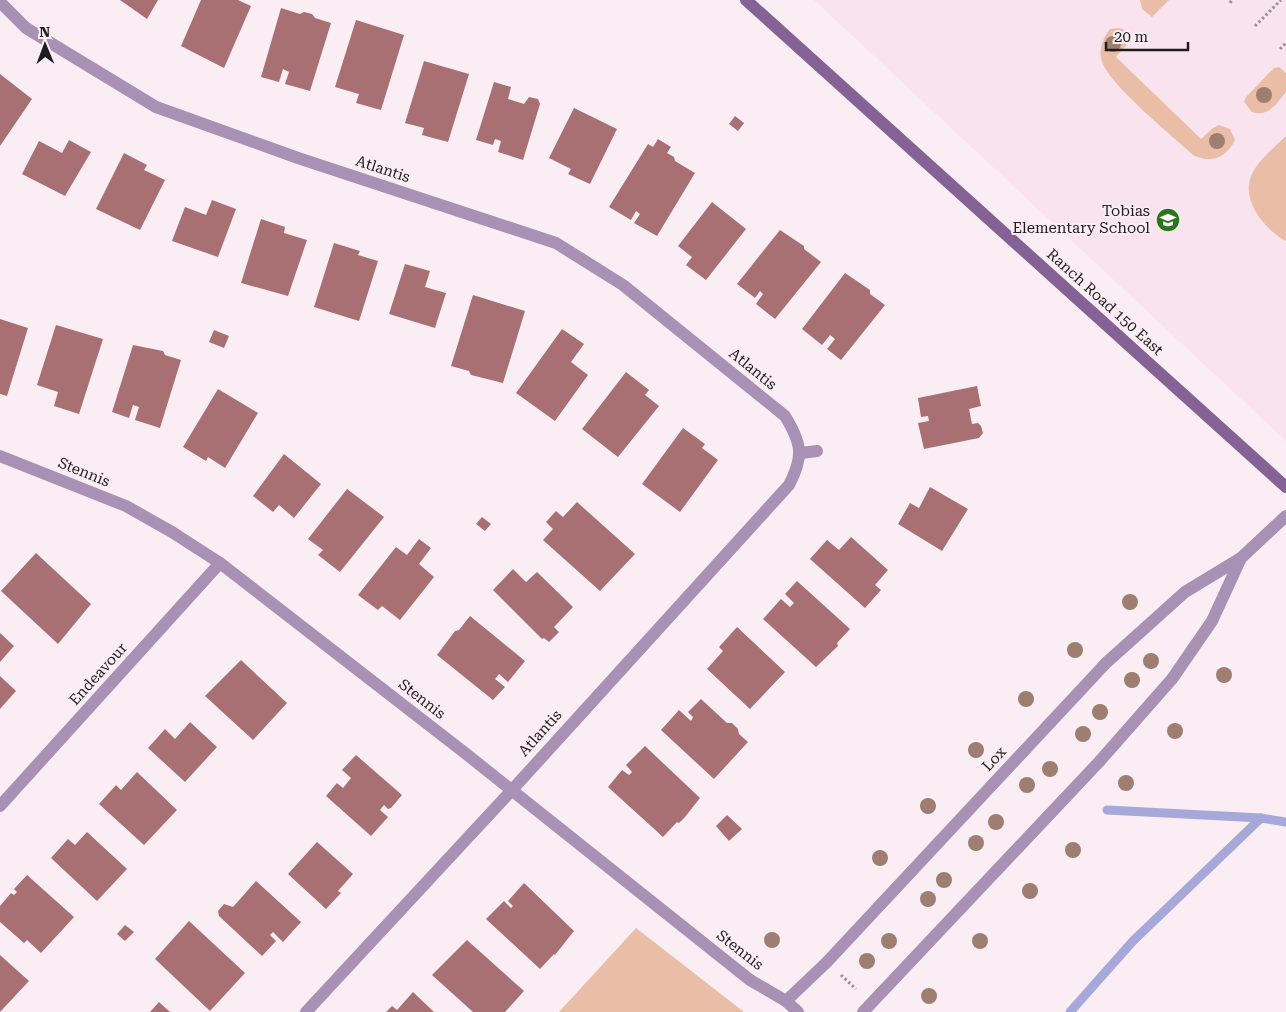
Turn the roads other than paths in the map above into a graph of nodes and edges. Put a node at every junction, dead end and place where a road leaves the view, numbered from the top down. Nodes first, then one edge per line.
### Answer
1 (746, 0) edge
2 (0, 2) edge
3 (817, 451) dead end
4 (801, 453) junction
5 (0, 456) edge
6 (1286, 487) edge
7 (1286, 516) edge
8 (1241, 558) junction
9 (220, 563) junction
10 (512, 790) junction
11 (0, 806) edge
12 (786, 1001) junction
13 (306, 1012) edge
14 (798, 1012) edge
15 (863, 1012) edge

1 - 6 main road, Ranch Road 150 East
2 - 4 street, Atlantis
3 - 4 street
4 - 10 street, Atlantis
5 - 9 street, Stennis
7 - 8 street, Lox
8 - 12 street, Lox
8 - 15 street, Lox
9 - 10 street, Stennis
9 - 11 street, Endeavour
10 - 12 street, Stennis
10 - 13 street, Atlantis
12 - 14 street, Stennis

